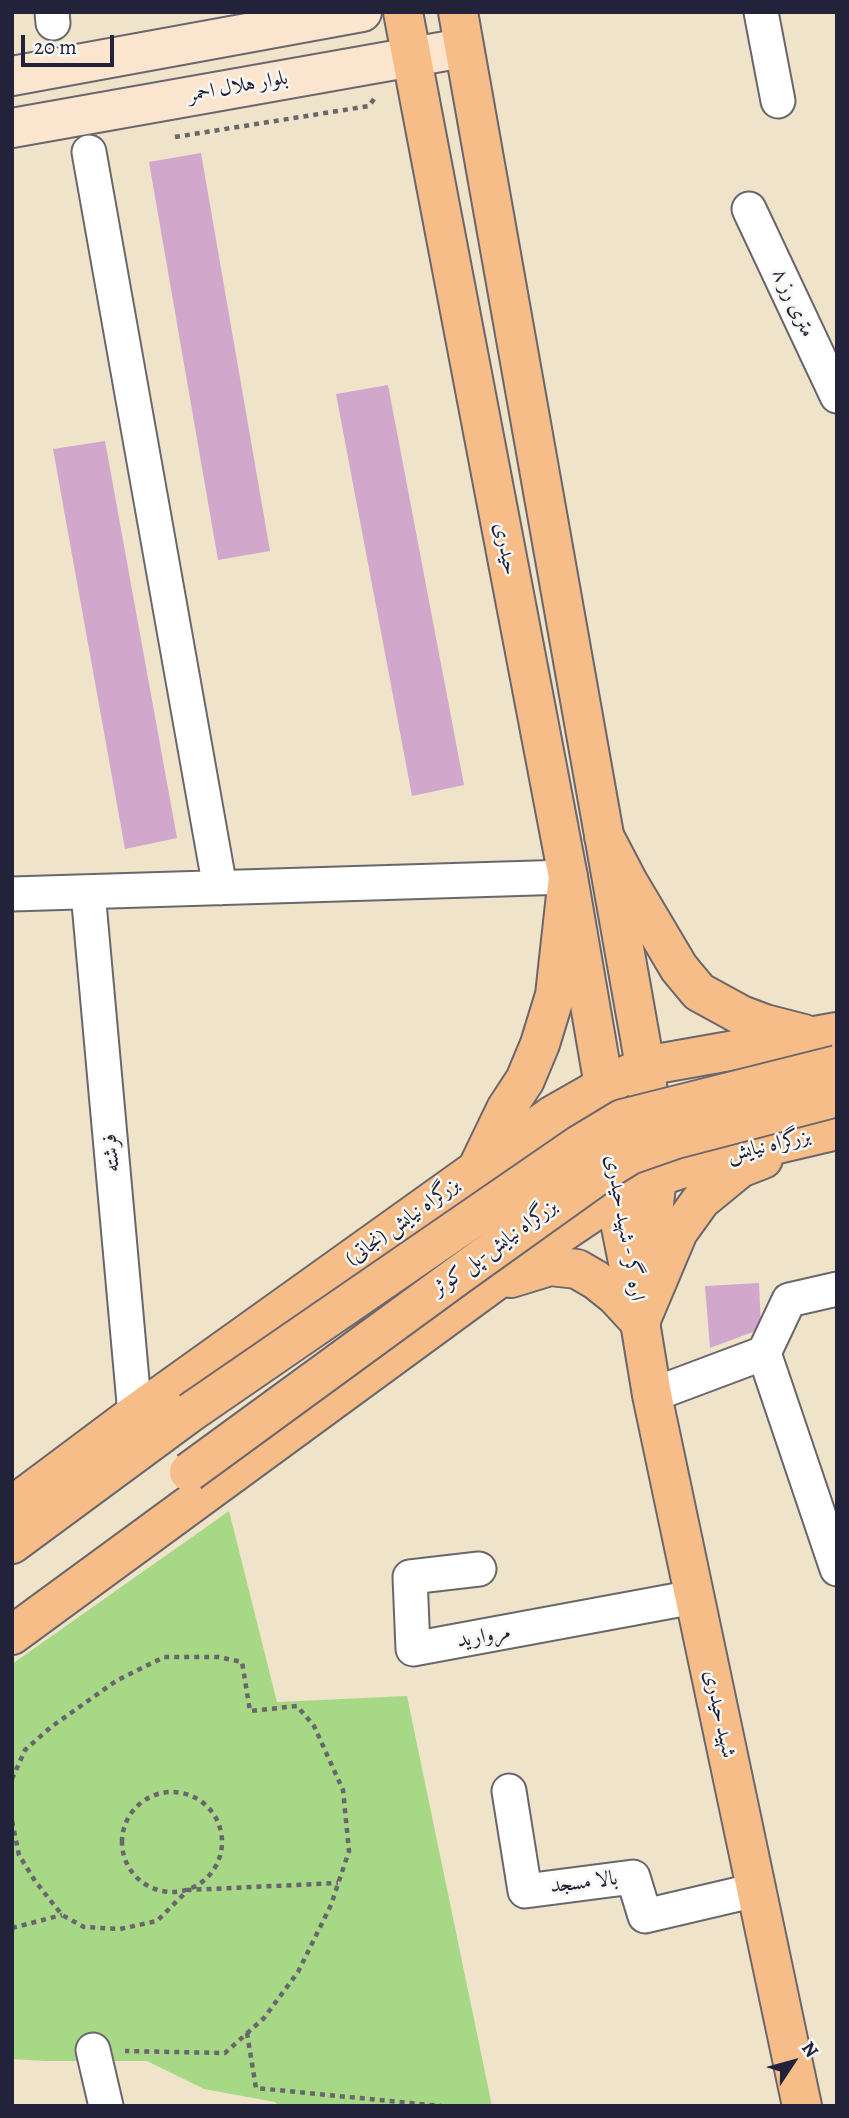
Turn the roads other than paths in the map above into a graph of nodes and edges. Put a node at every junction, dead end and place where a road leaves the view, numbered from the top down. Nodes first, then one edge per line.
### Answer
1 (362, 12) edge
2 (403, 12) edge
3 (761, 12) edge
4 (460, 30) edge
5 (410, 56) junction
6 (12, 75) edge
7 (778, 101) dead end
8 (12, 128) edge
9 (89, 152) dead end
10 (749, 209) dead end
11 (832, 375) edge
12 (604, 836) junction
13 (568, 877) junction
14 (220, 888) junction
15 (88, 892) junction
16 (12, 894) edge
17 (830, 1045) edge
18 (645, 1066) junction
19 (604, 1086) junction
20 (837, 1097) edge
21 (837, 1129) edge
22 (476, 1170) junction
23 (657, 1177) junction
24 (615, 1197) junction
25 (492, 1283) junction
26 (837, 1289) edge
27 (640, 1322) junction
28 (764, 1353) junction
29 (652, 1395) junction
30 (135, 1414) junction
31 (12, 1506) edge
32 (12, 1544) edge
33 (479, 1569) dead end
34 (837, 1569) edge
35 (694, 1597) junction
36 (12, 1602) edge
37 (12, 1635) edge
38 (509, 1791) dead end
39 (756, 1891) junction
40 (93, 2050) road end
41 (106, 2106) edge
42 (802, 2106) edge

1 - 6 main road
2 - 5 main road, حیدری
3 - 7 street
4 - 5 main road, بلوار هلال احمر
4 - 12 main road
5 - 8 main road, بلوار هلال احمر
5 - 13 main road, حیدری
9 - 14 street
10 - 11 street, ۸ متری رز
12 - 17 main road
12 - 18 main road
13 - 14 street
13 - 19 main road, حیدری
13 - 22 main road
14 - 15 street
15 - 16 street
15 - 30 street, فرشته
17 - 18 main road, بزرگراه نیایش (نجاتی)
17 - 21 main road
17 - 32 main road, بزرگراه نیایش-پل کوثر, bridge
18 - 19 main road, بزرگراه نیایش (نجاتی)
18 - 23 main road, اره گر - شهید حیدری
19 - 22 main road, بزرگراه نیایش (نجاتی)
19 - 24 main road, اره گر - شهید حیدری
20 - 36 main road, بزرگراه نیایش-پل کوثر, bridge
21 - 23 main road, بزرگراه نیایش
21 - 27 main road
22 - 30 main road, بزرگراه نیایش (نجاتی)
23 - 24 main road
23 - 27 main road, اره گر - شهید حیدری
24 - 25 main road
24 - 27 main road, اره گر - شهید حیدری
25 - 27 main road
25 - 37 main road
26 - 28 street
27 - 29 main road, شهید حیدری
28 - 29 street
28 - 34 street
29 - 35 main road, شهید حیدری
30 - 31 main road, بزرگراه نیایش (نجاتی)
33 - 35 street, مروارید
35 - 39 main road, شهید حیدری
38 - 39 street, بالا مسجد
39 - 42 main road, شهید حیدری
40 - 41 street

